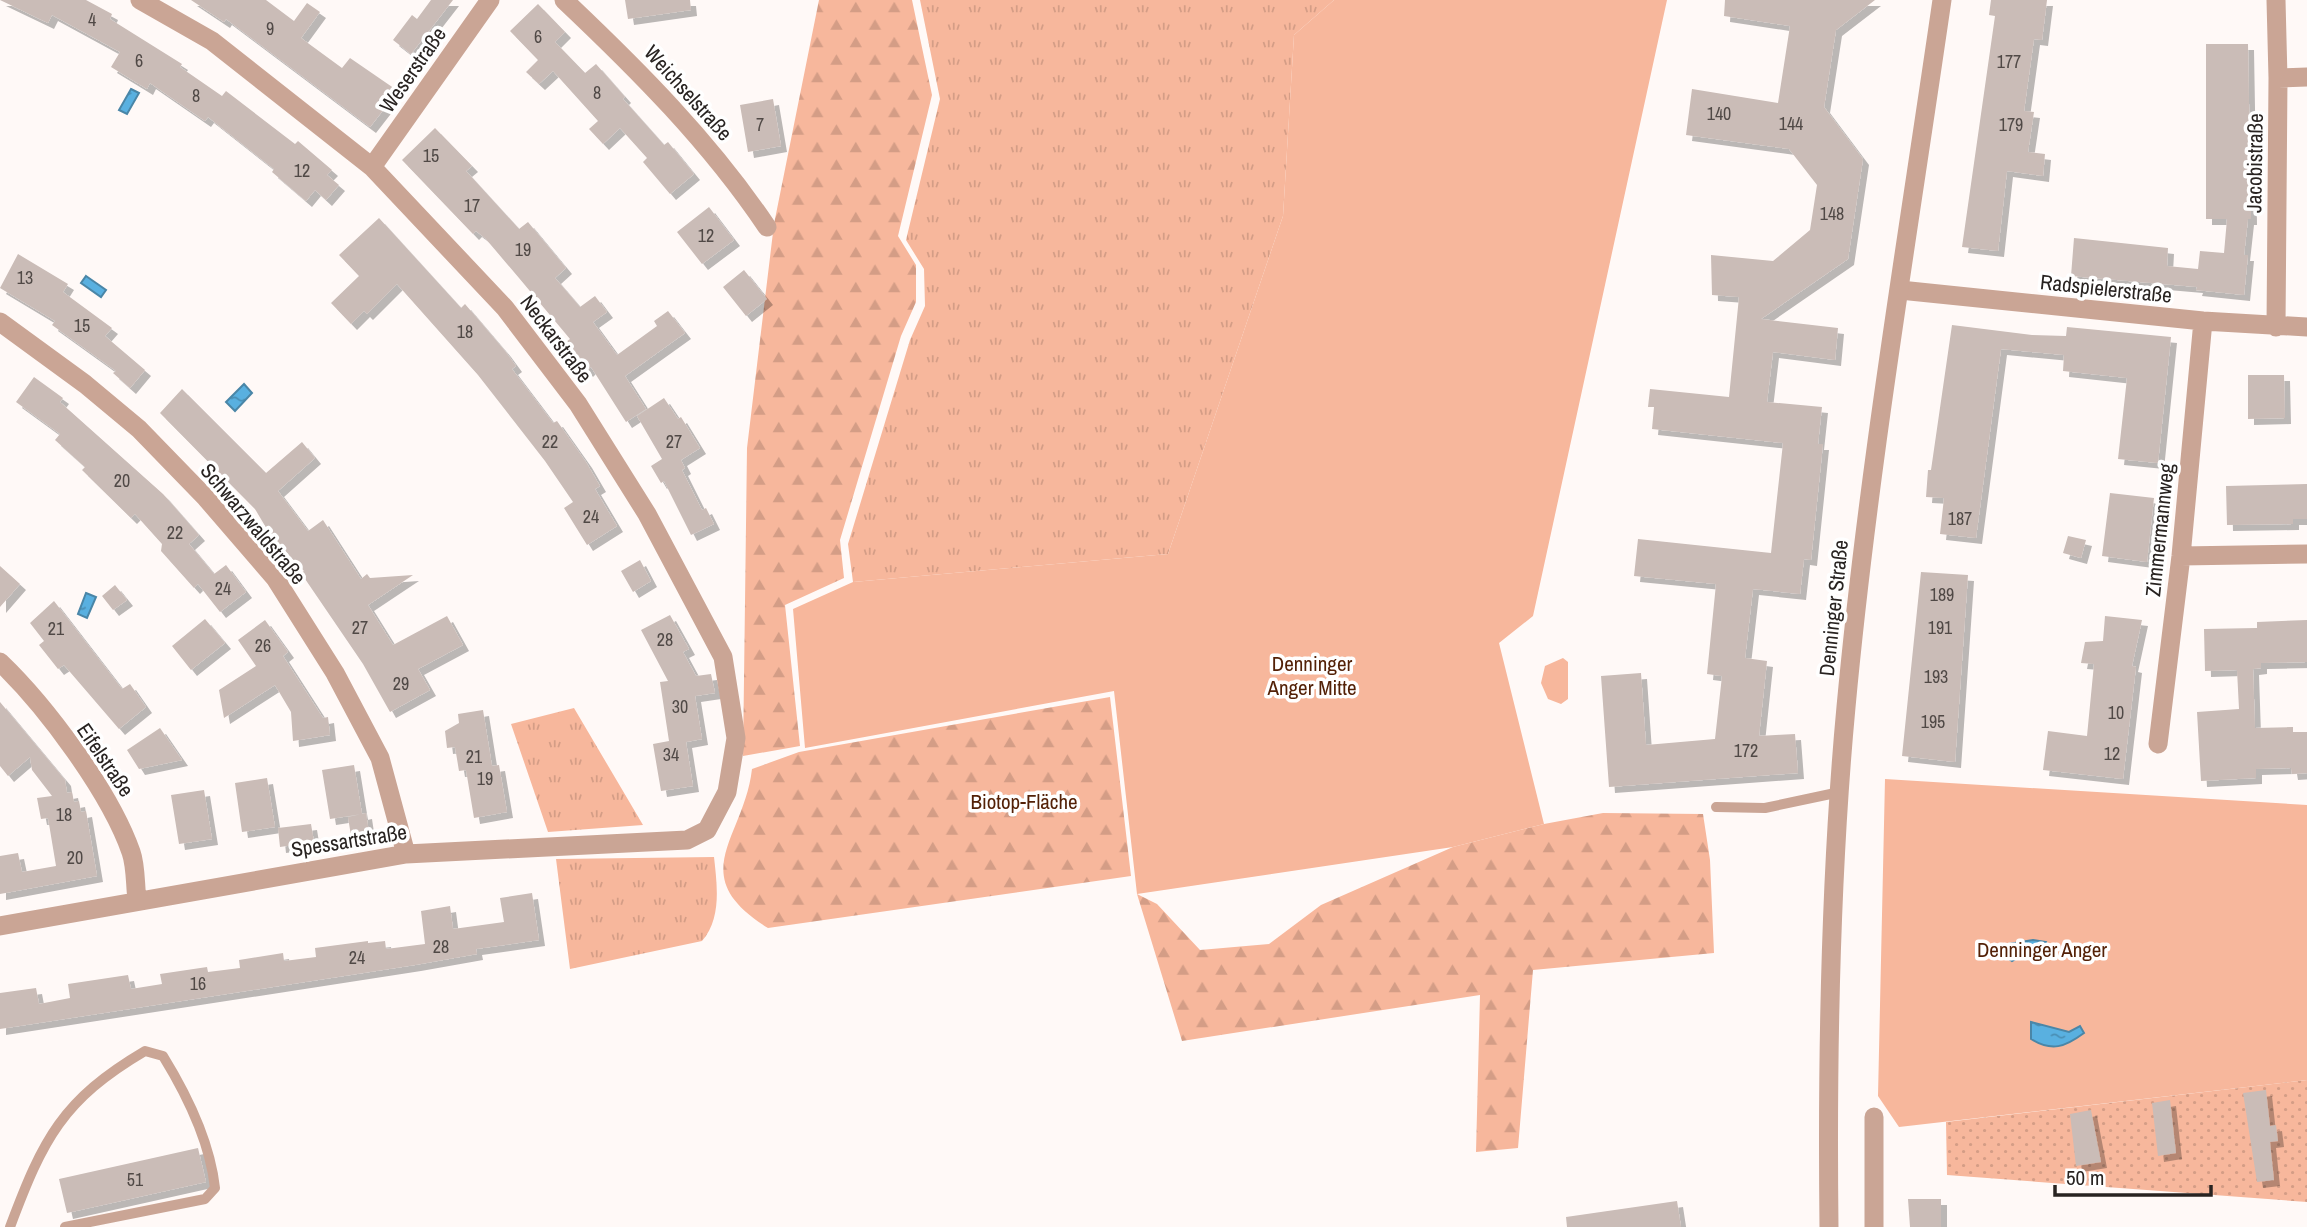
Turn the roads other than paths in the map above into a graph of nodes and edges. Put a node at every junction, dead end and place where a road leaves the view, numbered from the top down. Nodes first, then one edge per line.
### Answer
1 (140, 0) edge
2 (490, 0) edge
3 (564, 0) edge
4 (1942, 0) edge
5 (2276, 0) edge
6 (2307, 77) edge
7 (2278, 78) junction
8 (372, 167) junction
9 (767, 227) dead end
10 (1900, 290) junction
11 (2203, 321) junction
12 (0, 322) edge
13 (2276, 327) junction
14 (2307, 327) edge
15 (2307, 554) edge
16 (2181, 556) junction
17 (0, 662) edge
18 (2158, 744) dead end
19 (1840, 792) junction
20 (1716, 807) dead end
21 (707, 830) joint
22 (406, 854) junction
23 (137, 900) junction
24 (0, 926) edge
25 (1874, 1117) dead end
26 (10, 1227) edge
27 (65, 1227) edge
28 (1829, 1227) edge
29 (1874, 1227) edge

1 - 8 street, Neckarstraße
2 - 8 street, Weserstraße
3 - 9 street, Weichselstraße
4 - 10 street, Denninger Straße
5 - 7 street, Jacobistraße
6 - 7 street
7 - 13 street, Jacobistraße
8 - 21 street, Neckarstraße
10 - 11 street, Radspielerstraße
10 - 19 street, Denninger Straße
11 - 13 street, Radspielerstraße
11 - 16 street, Zimmermannweg
12 - 22 street, Schwarzwaldstraße
13 - 14 street, Radspielerstraße
15 - 16 street
16 - 18 street, Zimmermannweg
17 - 23 street, Eifelstraße
19 - 20 lane
19 - 28 street, Denninger Straße
21 - 22 street, Spessartstraße
22 - 23 street, Spessartstraße
23 - 24 street, Spessartstraße
25 - 29 street
26 - 27 lane

